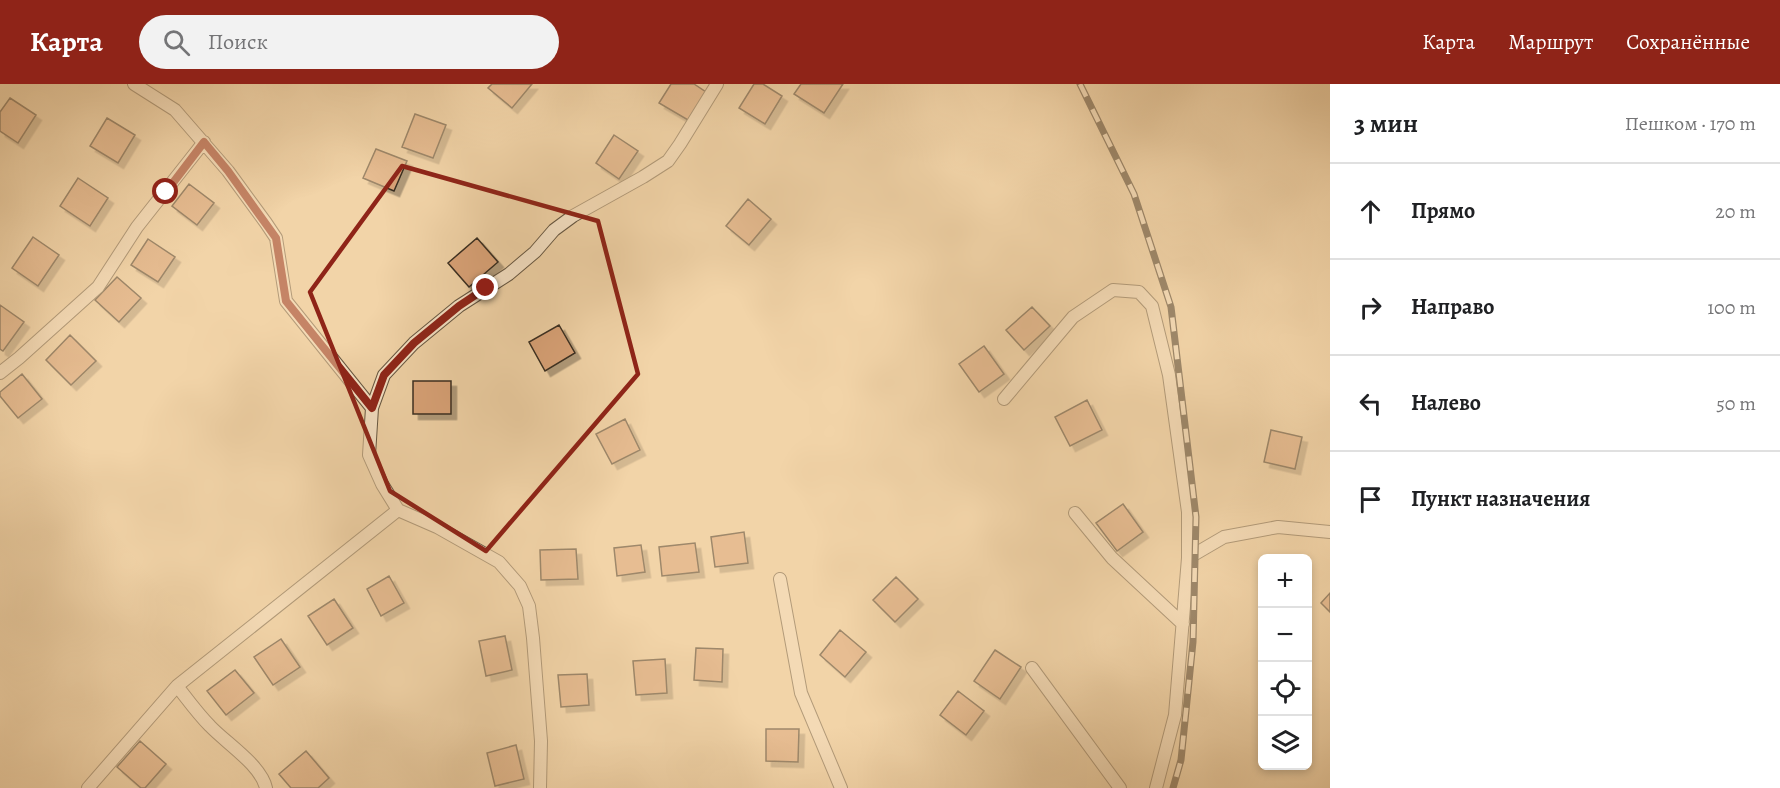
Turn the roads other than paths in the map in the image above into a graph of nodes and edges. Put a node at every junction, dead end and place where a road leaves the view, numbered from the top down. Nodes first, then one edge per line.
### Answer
1 (134, 84) edge
2 (717, 84) edge
3 (204, 142) junction
4 (0, 373) edge
5 (1004, 399) dead end
6 (372, 408) junction
7 (398, 510) junction
8 (1075, 513) dead end
9 (1330, 532) edge
10 (1188, 558) junction
11 (780, 579) dead end
12 (1183, 624) junction
13 (1032, 668) dead end
14 (177, 686) junction
15 (88, 788) edge
16 (266, 788) edge
17 (540, 788) edge
18 (841, 788) edge
19 (1120, 788) edge
20 (1156, 788) edge

1 - 3 lane
2 - 6 lane
3 - 4 lane
3 - 6 lane
5 - 10 lane
6 - 7 lane
7 - 14 lane
7 - 17 lane
8 - 12 lane
9 - 10 lane
10 - 12 lane
11 - 18 lane
12 - 20 lane
13 - 19 lane
14 - 15 lane
14 - 16 lane

